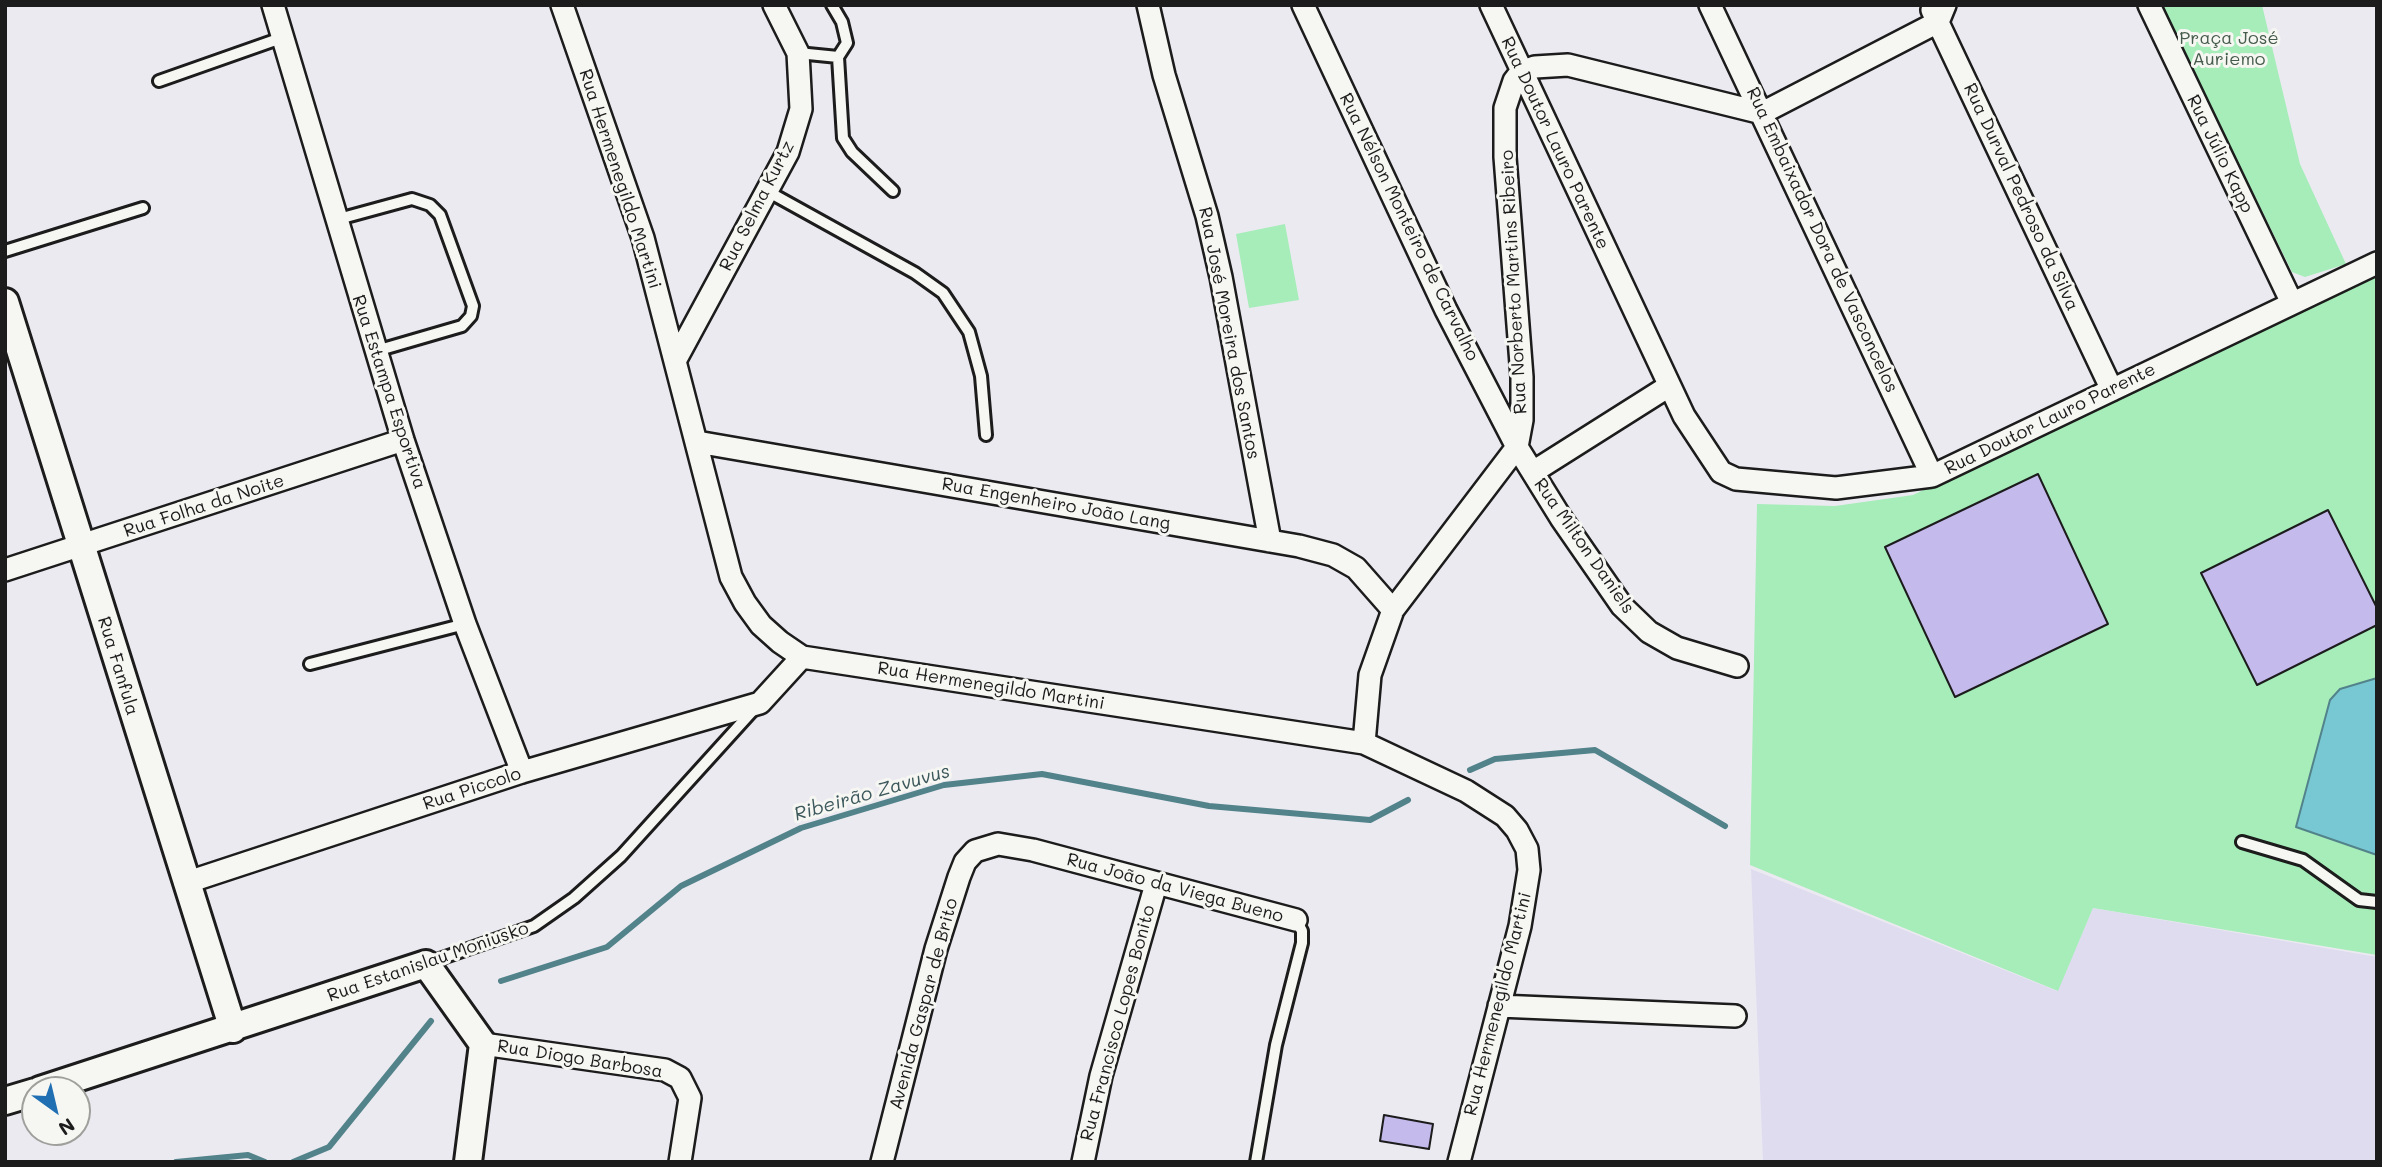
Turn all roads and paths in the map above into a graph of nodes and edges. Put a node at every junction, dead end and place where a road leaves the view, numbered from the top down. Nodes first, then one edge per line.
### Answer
1 (273, 5) edge
2 (562, 5) edge
3 (774, 5) edge
4 (832, 5) edge
5 (1148, 5) edge
6 (1303, 5) edge
7 (1491, 5) edge
8 (1710, 5) edge
9 (2149, 5) edge
10 (1938, 11) edge
11 (284, 37) junction
12 (798, 53) junction
13 (838, 57) junction
14 (1521, 72) junction
15 (159, 81) dead end
16 (1762, 113) junction
17 (767, 191) junction
18 (893, 191) dead end
19 (143, 208) dead end
20 (335, 220) junction
21 (5, 251) edge
22 (2377, 263) edge
23 (5, 302) edge
24 (2292, 303) junction
25 (376, 351) junction
26 (675, 360) junction
27 (1669, 386) junction
28 (2112, 390) junction
29 (986, 435) dead end
30 (403, 440) junction
31 (697, 442) junction
32 (1517, 447) junction
33 (1533, 472) junction
34 (1932, 476) junction
35 (1270, 541) junction
36 (81, 546) junction
37 (5, 569) edge
38 (1393, 610) junction
39 (465, 624) junction
40 (802, 657) junction
41 (310, 664) dead end
42 (1737, 666) dead end
43 (761, 703) junction
44 (1364, 743) junction
45 (522, 772) junction
46 (2242, 842) dead end
47 (975, 851) joint
48 (185, 883) junction
49 (1156, 884) junction
50 (2377, 902) edge
51 (1296, 920) joint
52 (426, 964) junction
53 (1499, 1006) junction
54 (1735, 1016) dead end
55 (233, 1030) junction
56 (483, 1044) junction
57 (85, 1076) edge
58 (468, 1162) edge
59 (680, 1162) edge
60 (882, 1162) edge
61 (1083, 1162) edge
62 (1256, 1162) edge
63 (1459, 1162) edge

1 - 11 street, Rua Estampa Esportiva
2 - 26 street, Rua Hermenegildo Martini
3 - 12 street, Rua Selma Kurtz
4 - 13 lane
5 - 35 street, Rua José Moreira dos Santos
6 - 32 street, Rua Nélson Monteiro de Carvalho
7 - 14 street, Rua Doutor Lauro Parente
8 - 16 street, Rua Embaixador Dora de Vasconcelos
9 - 24 street, Rua Júlio Kapp
10 - 16 street
10 - 28 street, Rua Durval Pedroso da Silva
11 - 15 lane
11 - 20 street, Rua Estampa Esportiva
12 - 13 lane
12 - 17 street, Rua Selma Kurtz
13 - 18 lane
14 - 16 street
14 - 27 street, Rua Doutor Lauro Parente
14 - 32 street, Rua Norberto Martins Ribeiro
16 - 34 street, Rua Embaixador Dora de Vasconcelos
17 - 26 street, Rua Selma Kurtz
17 - 29 lane
19 - 21 lane
20 - 25 street, Rua Estampa Esportiva
20 - 25 lane
22 - 24 street, Rua Doutor Lauro Parente
23 - 36 street, Rua Fanfula
24 - 28 street, Rua Doutor Lauro Parente
25 - 30 street, Rua Estampa Esportiva
26 - 31 street, Rua Hermenegildo Martini
27 - 33 street
27 - 34 street, Rua Doutor Lauro Parente
28 - 34 street, Rua Doutor Lauro Parente
30 - 36 street, Rua Folha da Noite
30 - 39 street, Rua Estampa Esportiva
31 - 35 street, Rua Engenheiro João Lang
31 - 40 street, Rua Hermenegildo Martini
32 - 33 street, Rua Milton Daniels
32 - 38 street, Rua Norberto Martins Ribeiro
33 - 42 street, Rua Milton Daniels
35 - 38 street, Rua Engenheiro João Lang
36 - 37 street, Rua Folha da Noite
36 - 48 street, Rua Fanfula
38 - 44 street, Rua Norberto Martins Ribeiro
39 - 41 lane
39 - 45 street, Rua Estampa Esportiva
40 - 43 street, Rua Estanislau Moniusko
40 - 44 street, Rua Hermenegildo Martini
43 - 45 street, Rua Piccolo
43 - 52 lane, Rua Estanislau Moniusko
44 - 53 street, Rua Hermenegildo Martini
45 - 48 street, Rua Piccolo
46 - 50 lane
47 - 49 street, Rua João da Viega Bueno
47 - 60 street, Avenida Gaspar de Brito
48 - 55 street, Rua Fanfula
49 - 51 street, Rua João da Viega Bueno
49 - 61 street, Rua Francisco Lopes Bonito
51 - 62 lane, Rua João da Viega Bueno
52 - 55 street, Rua Estanislau Moniusko
52 - 56 street, Rua Diogo Barbosa
53 - 54 street
53 - 63 street, Rua Hermenegildo Martini
55 - 57 street, Rua Estanislau Moniusko
56 - 58 street
56 - 59 street, Rua Diogo Barbosa

